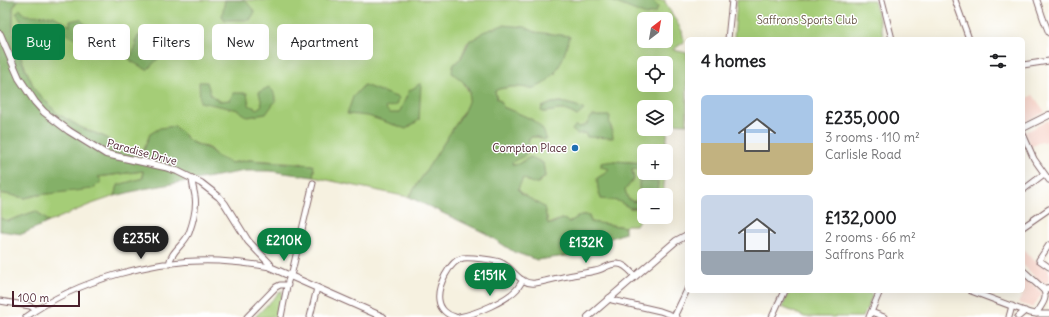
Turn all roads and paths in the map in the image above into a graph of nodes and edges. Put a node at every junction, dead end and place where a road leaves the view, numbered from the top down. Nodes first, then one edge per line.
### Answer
1 (732, 0) edge
2 (882, 0) edge
3 (956, 0) edge
4 (1037, 0) edge
5 (1049, 32) edge
6 (0, 34) edge
7 (728, 37) edge
8 (891, 37) edge
9 (968, 37) edge
10 (1049, 61) edge
11 (1025, 65) edge
12 (1049, 115) edge
13 (1025, 127) edge
14 (1025, 139) edge
15 (1044, 174) junction
16 (192, 178) junction
17 (1049, 180) edge
18 (312, 183) dead end
19 (1025, 188) edge
20 (1049, 209) edge
21 (1025, 226) edge
22 (685, 236) edge
23 (1049, 245) edge
24 (169, 264) junction
25 (270, 267) junction
26 (1049, 267) edge
27 (1025, 272) edge
28 (290, 275) junction
29 (635, 276) junction
30 (523, 280) junction
31 (288, 285) junction
32 (317, 288) junction
33 (1046, 288) edge
34 (686, 293) edge
35 (783, 293) edge
36 (879, 293) edge
37 (976, 293) edge
38 (609, 298) junction
39 (0, 300) edge
40 (1012, 306) junction
41 (36, 310) junction
42 (1025, 311) junction
43 (1048, 313) edge
44 (870, 314) edge
45 (1036, 314) junction
46 (26, 317) edge
47 (247, 317) edge
48 (281, 317) edge
49 (310, 317) edge
50 (383, 317) edge
51 (455, 317) edge
52 (460, 317) edge
53 (588, 317) edge
54 (675, 317) edge
55 (772, 317) edge
56 (884, 317) edge
57 (1009, 317) edge
58 (1018, 317) edge

1 - 7 street
2 - 8 street
3 - 9 street
4 - 5 street
6 - 16 street, Paradise Drive
10 - 11 street
12 - 13 street
14 - 15 street
15 - 17 street
15 - 19 street
16 - 24 street
16 - 25 street, Paradise Drive
18 - 28 street
20 - 21 street
22 - 29 street
23 - 26 street
24 - 25 street
24 - 41 street
25 - 28 street
27 - 33 street
28 - 31 street
28 - 32 street
29 - 30 street
29 - 38 street
30 - 51 street
30 - 52 street
31 - 47 street
31 - 48 street
32 - 49 street
32 - 50 street
33 - 45 street
34 - 54 street
35 - 55 street
36 - 44 street
37 - 40 street
38 - 53 street
38 - 54 street
39 - 41 street
40 - 42 street
40 - 57 street
41 - 46 street
42 - 45 street
42 - 58 street
43 - 45 street
44 - 56 street

